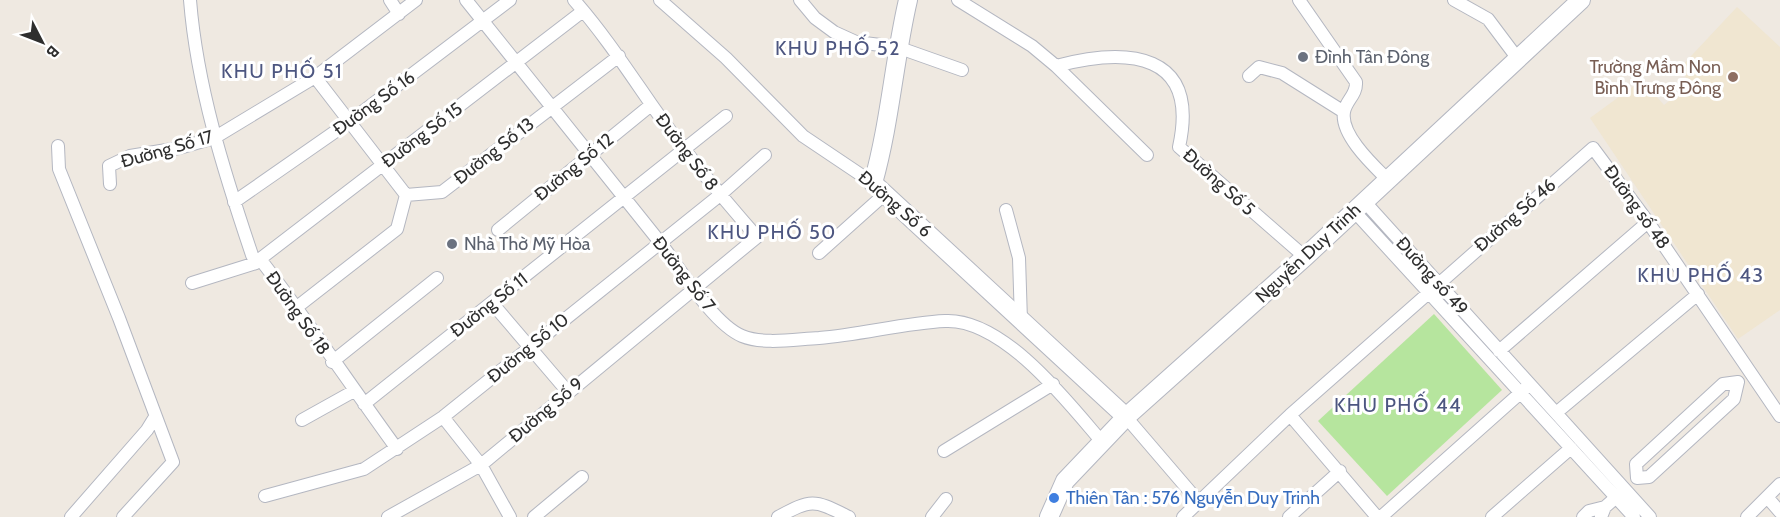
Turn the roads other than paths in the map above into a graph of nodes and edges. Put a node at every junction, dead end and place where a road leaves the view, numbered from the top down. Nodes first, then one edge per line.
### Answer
1 (190, 0) edge
2 (390, 0) edge
3 (416, 0) edge
4 (466, 0) edge
5 (510, 0) edge
6 (574, 0) edge
7 (660, 0) edge
8 (800, 0) edge
9 (908, 0) edge
10 (958, 0) edge
11 (1299, 0) edge
12 (1454, 0) edge
13 (1581, 0) edge
14 (583, 11) junction
15 (399, 14) junction
16 (484, 22) junction
17 (897, 46) junction
18 (619, 56) junction
19 (1518, 59) junction
20 (518, 63) junction
21 (1056, 66) junction
22 (962, 70) dead end
23 (1249, 76) dead end
24 (315, 77) junction
25 (651, 105) junction
26 (550, 107) junction
27 (1344, 112) junction
28 (726, 116) dead end
29 (349, 122) junction
30 (214, 138) junction
31 (58, 146) dead end
32 (686, 148) junction
33 (1593, 148) joint
34 (589, 153) junction
35 (765, 155) dead end
36 (1147, 155) dead end
37 (383, 165) junction
38 (1388, 180) junction
39 (110, 184) dead end
40 (879, 188) junction
41 (406, 195) junction
42 (720, 195) junction
43 (624, 198) junction
44 (234, 202) junction
45 (1359, 206) junction
46 (1006, 210) dead end
47 (1648, 222) junction
48 (498, 230) dead end
49 (660, 243) junction
50 (819, 253) dead end
51 (1305, 257) junction
52 (258, 261) junction
53 (437, 278) dead end
54 (192, 283) dead end
55 (1433, 287) junction
56 (695, 288) junction
57 (1698, 294) junction
58 (492, 303) junction
59 (297, 307) junction
60 (1021, 321) junction
61 (528, 347) junction
62 (1499, 351) junction
63 (332, 362) junction
64 (1752, 371) junction
65 (1738, 382) junction
66 (1053, 384) junction
67 (1525, 389) junction
68 (354, 391) junction
69 (568, 392) junction
70 (364, 404) junction
71 (1556, 413) junction
72 (1290, 415) junction
73 (1780, 416) edge
74 (155, 417) junction
75 (443, 417) junction
76 (1126, 417) junction
77 (302, 420) dead end
78 (1102, 442) junction
79 (1571, 448) junction
80 (397, 449) junction
81 (944, 452) dead end
82 (481, 465) junction
83 (1340, 471) junction
84 (582, 477) dead end
85 (1637, 478) junction
86 (1780, 484) edge
87 (1620, 494) junction
88 (265, 496) dead end
89 (1767, 497) junction
90 (946, 499) dead end
91 (1197, 501) junction
92 (1603, 512) edge
93 (1780, 512) edge
94 (72, 517) edge
95 (123, 517) edge
96 (387, 517) edge
97 (510, 517) edge
98 (534, 517) edge
99 (778, 517) edge
100 (849, 517) edge
101 (932, 517) edge
102 (1049, 517) edge
103 (1183, 517) edge
104 (1288, 517) edge
105 (1377, 517) edge
106 (1382, 517) edge
107 (1492, 517) edge
108 (1582, 517) edge
109 (1634, 517) edge
110 (1650, 517) edge
111 (1747, 517) edge

1 - 30 street, Đường Số 18
2 - 15 street
3 - 15 street, Đường Số 17
4 - 16 street, Đường Số 7
5 - 16 street, Đường Số 16
6 - 14 street, Đường Số 8
7 - 40 street, Đường Số 6
8 - 17 street
9 - 17 main road
10 - 21 street
11 - 27 street
12 - 19 street
13 - 19 main road, Nguyễn Duy Trinh
14 - 18 street, Đường Số 8
14 - 20 street, Đường Số 15
15 - 24 street, Đường Số 17
16 - 20 street, Đường Số 7
16 - 29 street, Đường Số 16
17 - 22 street
17 - 40 main road
18 - 25 street, Đường Số 8
18 - 26 street, Đường Số 13
19 - 38 main road, Nguyễn Duy Trinh
20 - 26 street, Đường Số 7
20 - 37 street, Đường Số 15
21 - 36 street
21 - 51 street, Đường Số 5
23 - 27 street
24 - 29 street
24 - 30 street, Đường Số 17
25 - 32 street, Đường Số 8
25 - 34 street, Đường Số 12
26 - 34 street, Đường Số 7
26 - 41 street, Đường Số 13
27 - 38 street
28 - 32 street, Đường Số 11
29 - 37 street
29 - 44 street, Đường Số 16
30 - 39 street, Đường Số 17
30 - 44 street, Đường Số 18
31 - 74 street
32 - 42 street, Đường Số 8
32 - 43 street, Đường Số 11
33 - 47 street, Đường số 48
33 - 55 street, Đường Số 46
34 - 43 street, Đường Số 7
34 - 48 street, Đường Số 12
35 - 42 street, Đường Số 10
37 - 41 street
37 - 52 street, Đường Số 15
38 - 45 main road, Nguyễn Duy Trinh
40 - 50 street
40 - 60 main road, Đường Số 6
41 - 59 street
42 - 49 street, Đường Số 10
42 - 56 street, Đường Số 8
43 - 49 street, Đường Số 7
43 - 58 street, Đường Số 11
44 - 52 street, Đường Số 18
45 - 51 main road, Nguyễn Duy Trinh
45 - 55 street, Đường số 49
46 - 60 street
47 - 57 street, Đường số 48
47 - 62 street
49 - 56 street, Đường Số 7
49 - 61 street, Đường Số 10
51 - 76 main road, Nguyễn Duy Trinh
52 - 54 street
52 - 59 street, Đường Số 18
53 - 63 street
55 - 62 street, Đường số 49
55 - 67 street
55 - 72 street, Đường Số 46
56 - 66 street, Đường Số 7
56 - 69 street, Đường Số 9
57 - 64 street, Đường số 48
57 - 71 street
58 - 61 street
58 - 70 street, Đường Số 11
59 - 63 street, Đường Số 18
60 - 76 main road, Đường Số 6
61 - 69 street
61 - 75 street, Đường Số 10
62 - 67 street, Đường số 49
63 - 68 street, Đường Số 18
64 - 65 street
64 - 73 street, Đường số 48
65 - 85 street
65 - 85 street
66 - 78 street, Đường Số 7
66 - 81 street
67 - 71 street, Đường số 49
67 - 79 street
67 - 106 street
68 - 70 street, Đường Số 18
68 - 77 street
69 - 82 street, Đường Số 9
70 - 80 street, Đường Số 18
71 - 87 street, Đường số 49
72 - 83 street
72 - 91 street, Đường Số 46
74 - 94 street
74 - 95 street
75 - 80 street, Đường Số 10
75 - 82 street
76 - 78 main road, Nguyễn Duy Trinh
76 - 91 street
78 - 102 main road, Nguyễn Duy Trinh
79 - 87 street
79 - 107 street
80 - 88 street, Đường Số 10
82 - 96 street, Đường Số 9
82 - 97 street
83 - 104 street
83 - 105 street
84 - 98 street
85 - 87 street
86 - 89 street
87 - 92 street
87 - 109 street
87 - 110 street, Đường số 49
89 - 93 street
89 - 111 street
90 - 101 street
91 - 103 street, Đường Số 46
92 - 108 street
99 - 100 street

